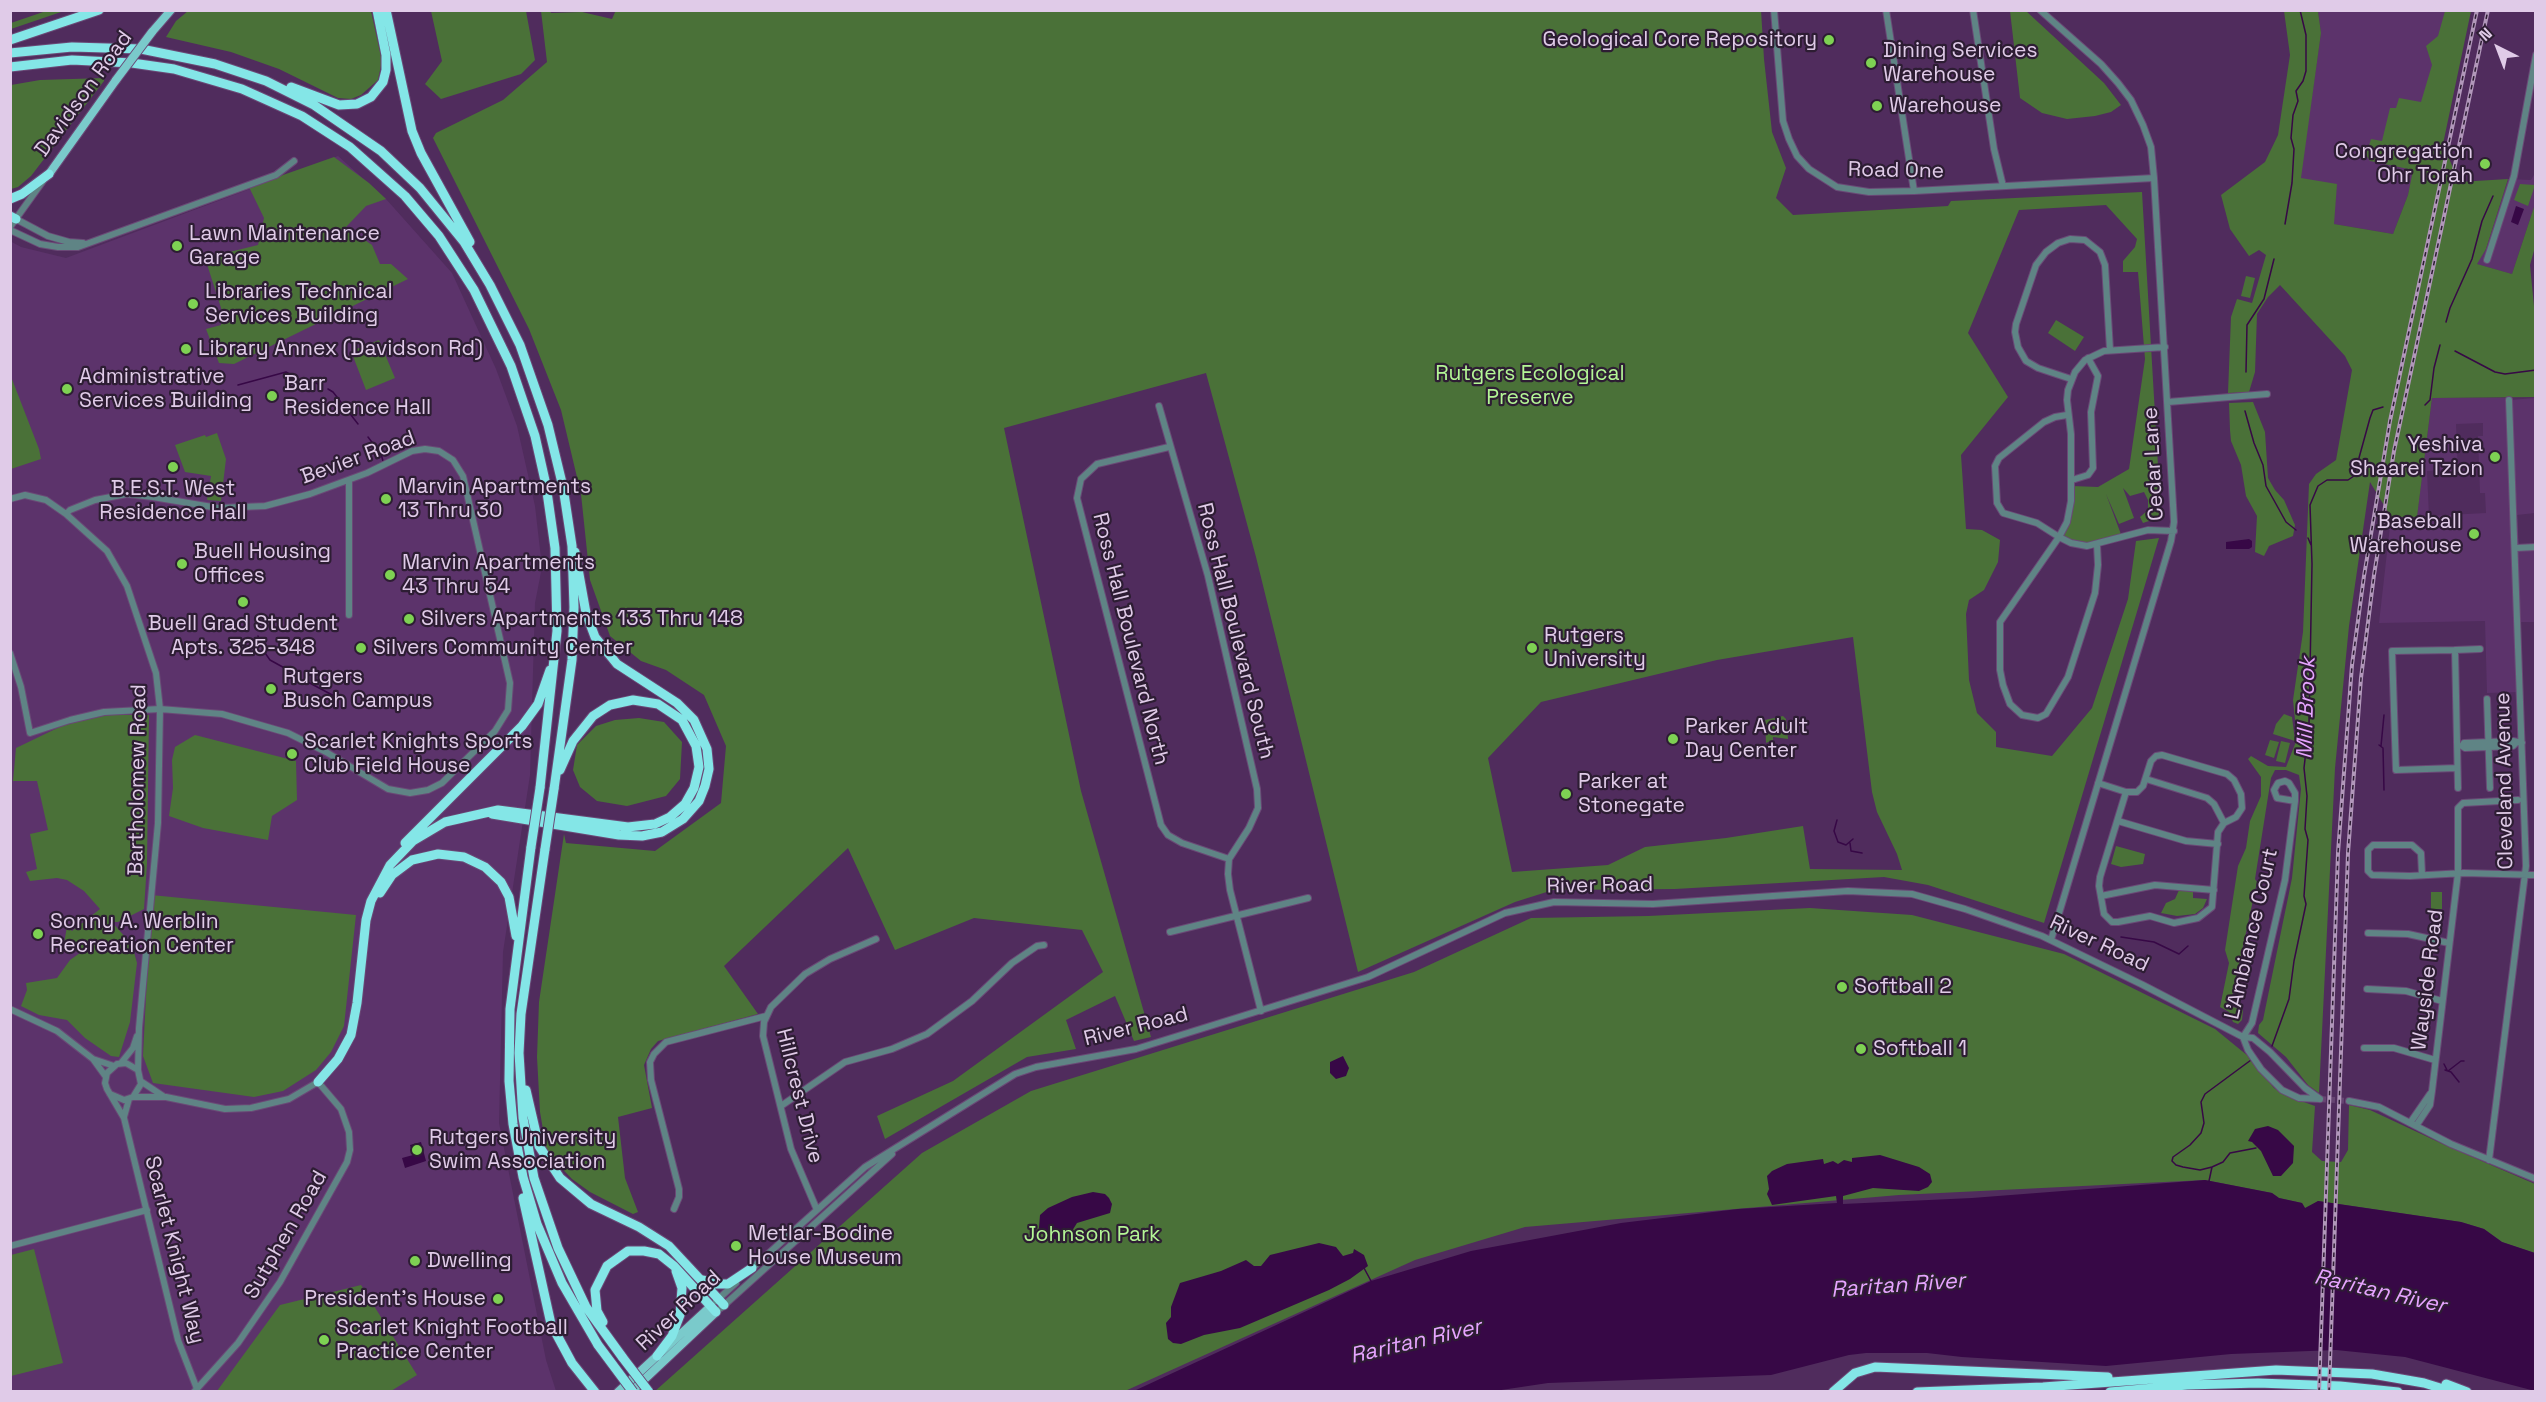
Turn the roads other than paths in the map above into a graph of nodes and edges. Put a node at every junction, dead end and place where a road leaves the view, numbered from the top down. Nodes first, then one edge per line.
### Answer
1 (99, 10) edge
2 (171, 10) edge
3 (377, 10) edge
4 (386, 10) edge
5 (1774, 10) edge
6 (1886, 10) edge
7 (1973, 10) edge
8 (2040, 10) edge
9 (163, 15) edge
10 (10, 40) edge
11 (10, 53) edge
12 (2535, 55) edge
13 (84, 60) junction
14 (10, 67) edge
15 (10, 74) edge
16 (280, 88) junction
17 (294, 161) dead end
18 (49, 174) junction
19 (2154, 178) junction
20 (2003, 186) junction
21 (1914, 191) junction
22 (10, 199) edge
23 (12, 223) edge
24 (86, 243) junction
25 (2487, 260) dead end
26 (486, 277) junction
27 (2165, 347) junction
28 (2110, 350) junction
29 (2088, 358) junction
30 (2071, 379) junction
31 (2267, 394) dead end
32 (2509, 400) dead end
33 (2168, 402) junction
34 (1159, 406) dead end
35 (2067, 415) junction
36 (1169, 447) junction
37 (349, 480) junction
38 (2072, 480) junction
39 (10, 499) edge
40 (66, 514) junction
41 (2174, 531) junction
42 (2059, 537) junction
43 (2097, 545) junction
44 (572, 546) junction
45 (2535, 547) edge
46 (2516, 548) junction
47 (349, 615) dead end
48 (2480, 649) dead end
49 (2455, 650) junction
50 (10, 653) edge
51 (556, 654) junction
52 (2487, 699) dead end
53 (160, 709) junction
54 (2519, 743) junction
55 (2489, 745) junction
56 (2460, 746) junction
57 (2457, 768) junction
58 (2146, 779) junction
59 (2098, 783) junction
60 (554, 786) junction
61 (2458, 788) dead end
62 (2490, 788) dead end
63 (2126, 792) junction
64 (2518, 800) dead end
65 (2295, 801) dead end
66 (484, 813) junction
67 (2118, 820) junction
68 (2224, 823) junction
69 (2218, 844) junction
70 (403, 849) junction
71 (1229, 859) junction
72 (2458, 873) junction
73 (2422, 874) junction
74 (2524, 875) junction
75 (2535, 875) edge
76 (2214, 890) junction
77 (2101, 896) junction
78 (1308, 897) dead end
79 (368, 909) junction
80 (1236, 917) junction
81 (1170, 932) dead end
82 (2368, 933) dead end
83 (876, 939) dead end
84 (2051, 940) junction
85 (2449, 943) junction
86 (1044, 945) dead end
87 (518, 947) junction
88 (2367, 989) dead end
89 (2442, 1001) junction
90 (10, 1010) edge
91 (1261, 1011) junction
92 (766, 1016) junction
93 (140, 1028) junction
94 (2243, 1037) junction
95 (2364, 1048) dead end
96 (519, 1053) junction
97 (93, 1059) junction
98 (2435, 1060) junction
99 (117, 1065) junction
100 (138, 1070) junction
101 (106, 1077) junction
102 (141, 1082) junction
103 (318, 1082) junction
104 (110, 1094) junction
105 (166, 1097) junction
106 (131, 1098) junction
107 (2349, 1101) tunnel mouth
108 (781, 1106) junction
109 (124, 1118) junction
110 (2413, 1124) junction
111 (904, 1144) junction
112 (2489, 1160) junction
113 (523, 1177) junction
114 (2535, 1179) edge
115 (674, 1209) dead end
116 (147, 1210) junction
117 (817, 1210) junction
118 (10, 1246) edge
119 (674, 1266) junction
120 (752, 1268) junction
121 (700, 1279) junction
122 (717, 1305) junction
123 (657, 1356) junction
124 (623, 1358) junction
125 (2393, 1377) junction
126 (2146, 1379) junction
127 (2234, 1383) junction
128 (196, 1390) edge
129 (593, 1392) edge
130 (618, 1392) edge
131 (632, 1392) edge
132 (649, 1392) edge
133 (1833, 1392) edge
134 (1917, 1392) edge
135 (2110, 1392) edge
136 (2182, 1392) edge
137 (2398, 1392) edge
138 (2453, 1392) edge
139 (2467, 1392) edge

1 - 10 highway
2 - 9 main road, Davidson Road
3 - 16 highway
4 - 26 highway
5 - 21 street, Road One
6 - 21 street
7 - 20 street
8 - 19 street, Cedar Lane
9 - 18 main road, Davidson Road, bridge
11 - 16 highway
12 - 25 street
13 - 14 highway
13 - 15 highway
13 - 51 highway
16 - 26 highway
17 - 24 street
18 - 22 highway
18 - 23 street, Davidson Road
19 - 20 street, Road One
19 - 27 street, Cedar Lane
20 - 21 street, Road One
23 - 24 street
23 - 24 street
26 - 44 highway
27 - 28 street
27 - 33 street, Cedar Lane
28 - 29 street
28 - 30 street
29 - 30 street
29 - 38 street
30 - 35 street
31 - 33 street
32 - 46 street, Cleveland Avenue
33 - 41 street, Cedar Lane
34 - 36 street, Ross Hall Boulevard South
35 - 38 street
35 - 42 street
36 - 71 street, Ross Hall Boulevard South
36 - 71 street, Ross Hall Boulevard North
37 - 40 street, Bevier Road
37 - 47 street
37 - 53 street, Bevier Road
38 - 42 street
39 - 40 street, Bartholomew Road
40 - 53 street, Bartholomew Road
41 - 43 street
41 - 59 street, Cedar Lane
42 - 43 street
42 - 43 street
44 - 60 highway
44 - 66 highway
45 - 46 street
46 - 54 street, Cleveland Avenue
48 - 49 street
49 - 56 street
49 - 57 street
50 - 53 street
51 - 70 highway
51 - 87 highway, bridge
52 - 55 street
53 - 93 street, Bartholomew Road
54 - 55 street
54 - 74 street, Cleveland Avenue
55 - 56 street
55 - 62 street
56 - 57 street
57 - 61 street
58 - 63 street
58 - 68 street
58 - 68 street
59 - 63 street
59 - 84 street, Cedar Lane
60 - 66 highway
60 - 96 highway, bridge
63 - 67 street
64 - 72 street, Wayside Road
65 - 94 street, L'Ambiance Court
66 - 70 highway
67 - 69 street
67 - 77 street
68 - 69 street
69 - 76 street
70 - 79 highway
71 - 80 street
72 - 73 street
72 - 74 street
72 - 85 street, Wayside Road
73 - 73 street
74 - 75 street
74 - 112 street, Cleveland Avenue
76 - 77 street
76 - 77 street
78 - 80 street
79 - 87 highway
79 - 103 highway
80 - 81 street
80 - 91 street
82 - 85 street
83 - 92 street, Hillcrest Drive
84 - 91 street, River Road
84 - 94 street, River Road
85 - 89 street, Wayside Road
86 - 108 street
87 - 113 highway
88 - 89 street
89 - 98 street, Wayside Road
90 - 97 street
91 - 111 street, River Road
92 - 108 street, Hillcrest Drive
92 - 115 street
93 - 99 street, Bartholomew Road
93 - 100 street, Bartholomew Road
94 - 94 street, River Road
95 - 98 street
96 - 121 highway
96 - 124 highway
97 - 99 street
97 - 101 street
98 - 110 street, Wayside Road
99 - 100 street
99 - 101 street
100 - 102 street
101 - 104 street
102 - 105 street
102 - 106 street
103 - 105 street
103 - 128 street, Sutphen Road
104 - 106 street
104 - 109 street
105 - 106 street
106 - 109 street
107 - 110 street
108 - 117 street, Hillcrest Drive
109 - 116 street, Scarlet Knight Way
110 - 112 street
111 - 117 street, River Road
111 - 122 street, River Road
112 - 114 street
113 - 129 highway
113 - 131 highway, bridge
116 - 118 street
116 - 128 street, Scarlet Knight Way
117 - 120 street, River Road
119 - 122 highway
119 - 123 highway
119 - 124 highway
120 - 121 highway
120 - 122 street, River Road
121 - 122 highway
122 - 123 main road, River Road
122 - 131 main road, River Road
123 - 130 main road, River Road
124 - 132 highway, bridge
125 - 126 highway
125 - 138 highway
125 - 139 highway
126 - 133 highway
126 - 134 highway
127 - 135 highway
127 - 136 highway
127 - 137 highway

